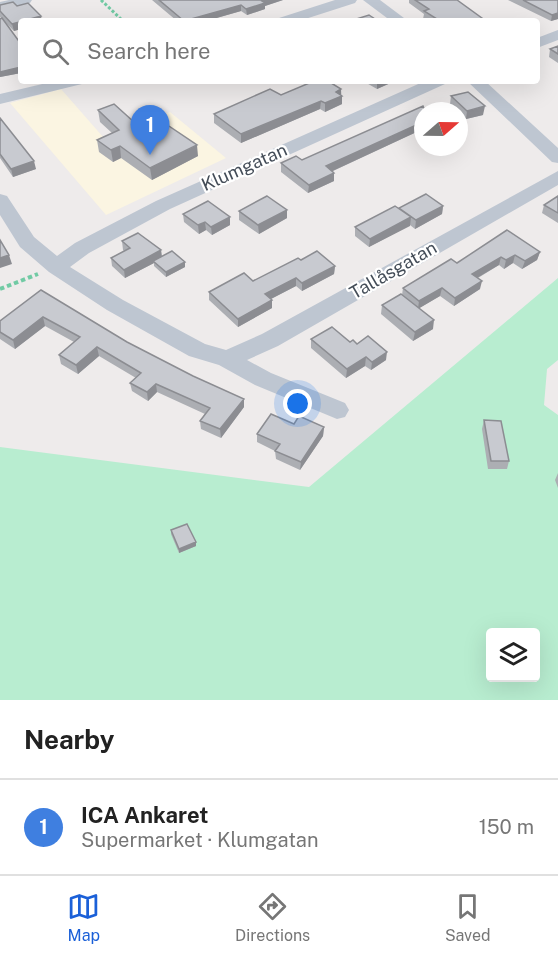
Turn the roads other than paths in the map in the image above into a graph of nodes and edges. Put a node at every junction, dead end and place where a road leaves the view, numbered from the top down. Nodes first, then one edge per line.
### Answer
1 (25, 0) edge
2 (351, 0) edge
3 (369, 0) edge
4 (0, 7) edge
5 (294, 18) edge
6 (396, 18) edge
7 (558, 35) edge
8 (540, 42) edge
9 (63, 84) edge
10 (432, 84) edge
11 (478, 84) edge
12 (0, 99) edge
13 (558, 158) edge
14 (558, 177) edge
15 (0, 200) edge
16 (56, 267) junction
17 (226, 359) junction
18 (336, 410) dead end

1 - 4 street
2 - 5 street
3 - 6 street
7 - 8 street
9 - 12 street
10 - 16 street, Klumgatan
11 - 13 street
14 - 17 street, Tallåsgatan
15 - 16 street
16 - 17 street
17 - 18 street

